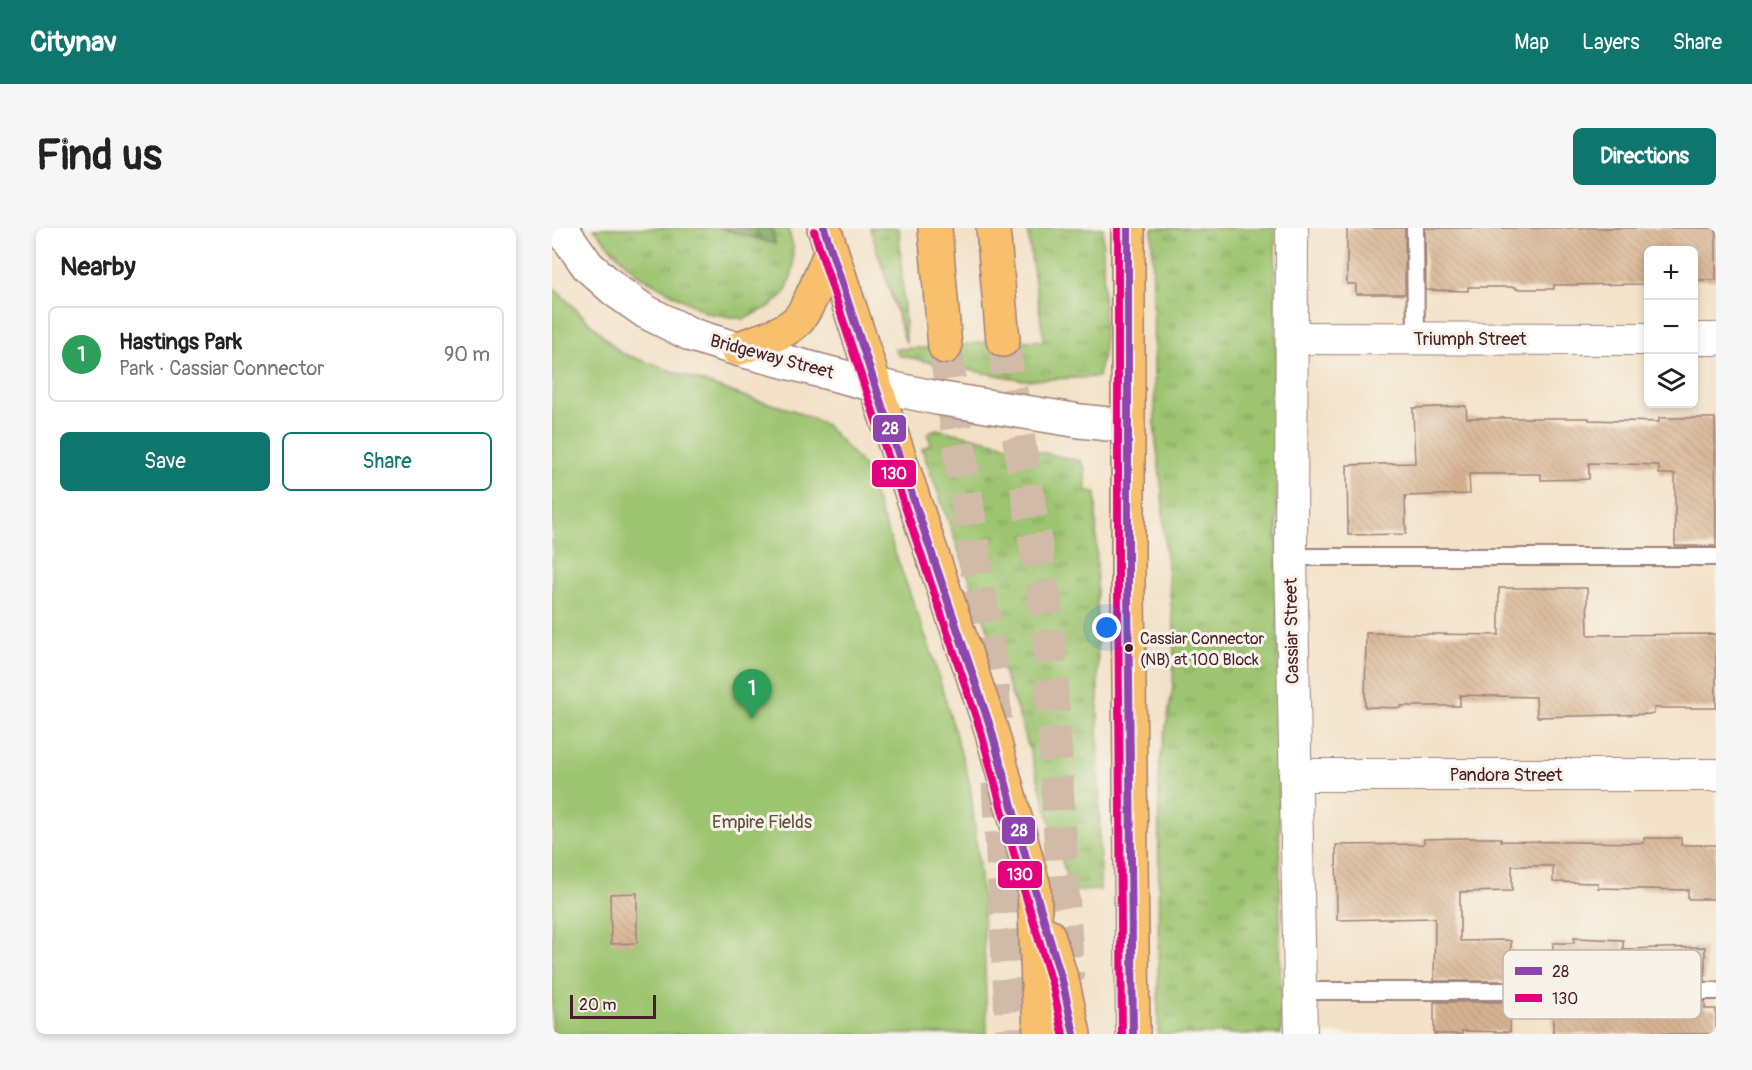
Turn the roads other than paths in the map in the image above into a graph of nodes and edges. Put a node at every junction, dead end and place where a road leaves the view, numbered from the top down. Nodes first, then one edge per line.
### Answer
1 (561, 228) edge
2 (935, 228) edge
3 (993, 228) edge
4 (1128, 228) edge
5 (1292, 228) edge
6 (1415, 228) edge
7 (827, 240) edge
8 (1292, 338) junction
9 (1416, 339) junction
10 (1644, 339) edge
11 (1698, 339) edge
12 (1716, 339) edge
13 (1003, 340) tunnel mouth
14 (945, 347) tunnel mouth
15 (737, 349) junction
16 (875, 385) junction
17 (1128, 426) junction
18 (1291, 557) junction
19 (1716, 557) edge
20 (1295, 775) junction
21 (1716, 776) edge
22 (1034, 887) junction
23 (1299, 991) junction
24 (1503, 991) edge
25 (1040, 1034) edge
26 (1074, 1034) edge
27 (1133, 1034) edge
28 (1301, 1034) edge

1 - 15 street, Bridgeway Street
2 - 14 main road
3 - 13 main road
4 - 17 main road
5 - 8 street, Cassiar Street
6 - 9 lane
7 - 15 main road
7 - 16 main road
8 - 9 street, Triumph Street
8 - 18 street, Cassiar Street
9 - 10 street, Triumph Street
11 - 12 street
15 - 16 street, Bridgeway Street
16 - 17 street, Bridgeway Street
16 - 22 main road
17 - 27 main road
18 - 19 lane
18 - 20 street, Cassiar Street
20 - 21 street, Pandora Street
20 - 23 street, Cassiar Street
22 - 25 main road
22 - 26 main road
23 - 24 lane
23 - 28 street, Cassiar Street

